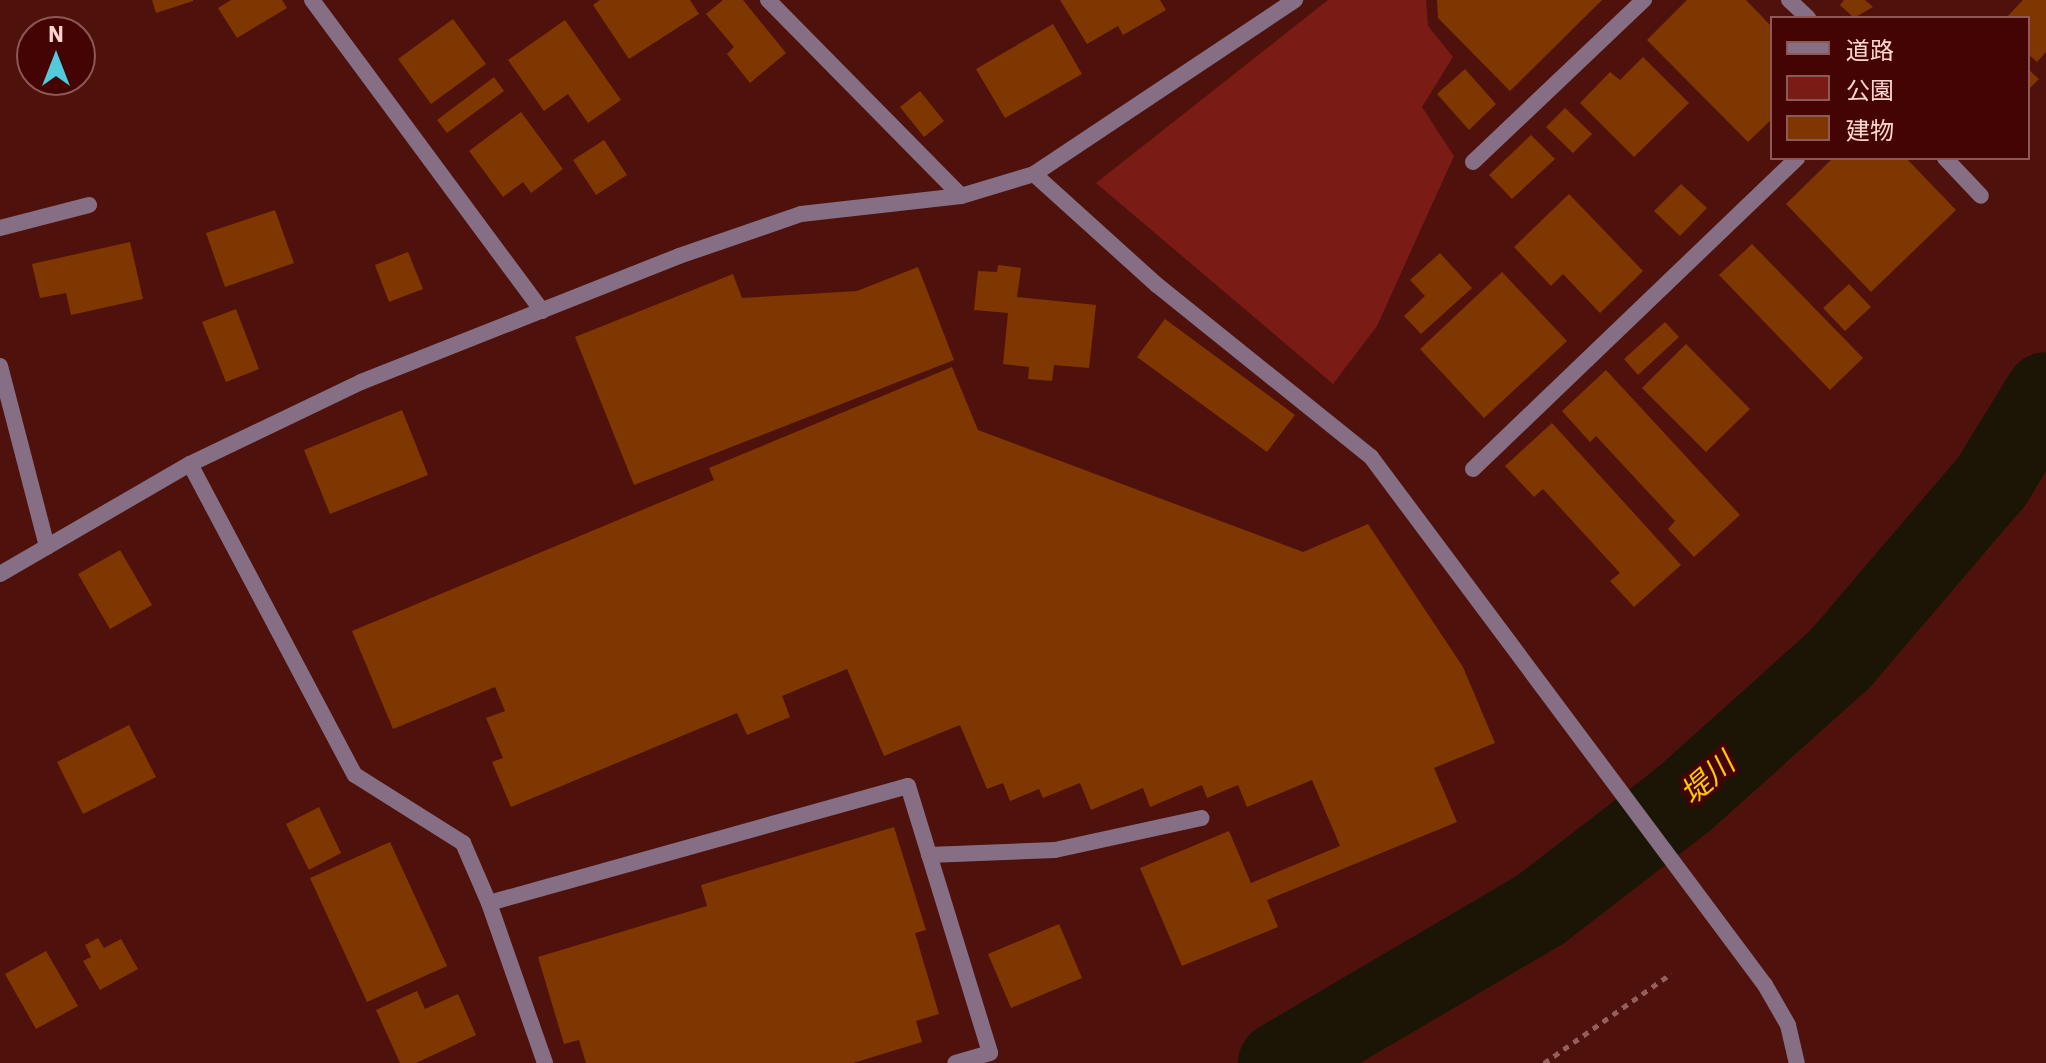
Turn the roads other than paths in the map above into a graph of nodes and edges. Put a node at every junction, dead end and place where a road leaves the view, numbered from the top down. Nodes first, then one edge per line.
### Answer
1 (312, 0) edge
2 (768, 0) edge
3 (1295, 0) edge
4 (1644, 0) edge
5 (1789, 0) edge
6 (1806, 16) edge
7 (1795, 160) edge
8 (1947, 160) edge
9 (1473, 162) dead end
10 (1034, 174) junction
11 (961, 196) junction
12 (1981, 196) dead end
13 (89, 205) dead end
14 (0, 228) edge
15 (542, 311) junction
16 (0, 366) edge
17 (190, 464) junction
18 (1473, 469) dead end
19 (47, 547) junction
20 (0, 574) edge
21 (1202, 818) dead end
22 (929, 855) junction
23 (489, 903) junction
24 (545, 1063) edge
25 (955, 1063) edge
26 (1797, 1063) edge

1 - 15 street
2 - 11 street
3 - 10 street
4 - 9 street
5 - 6 street
7 - 18 street
8 - 12 street
10 - 11 street
10 - 26 street
11 - 15 street
13 - 14 street
15 - 17 street
16 - 19 street
17 - 19 street
17 - 23 street
19 - 20 street
21 - 22 street
22 - 23 street
22 - 25 street
23 - 24 street

